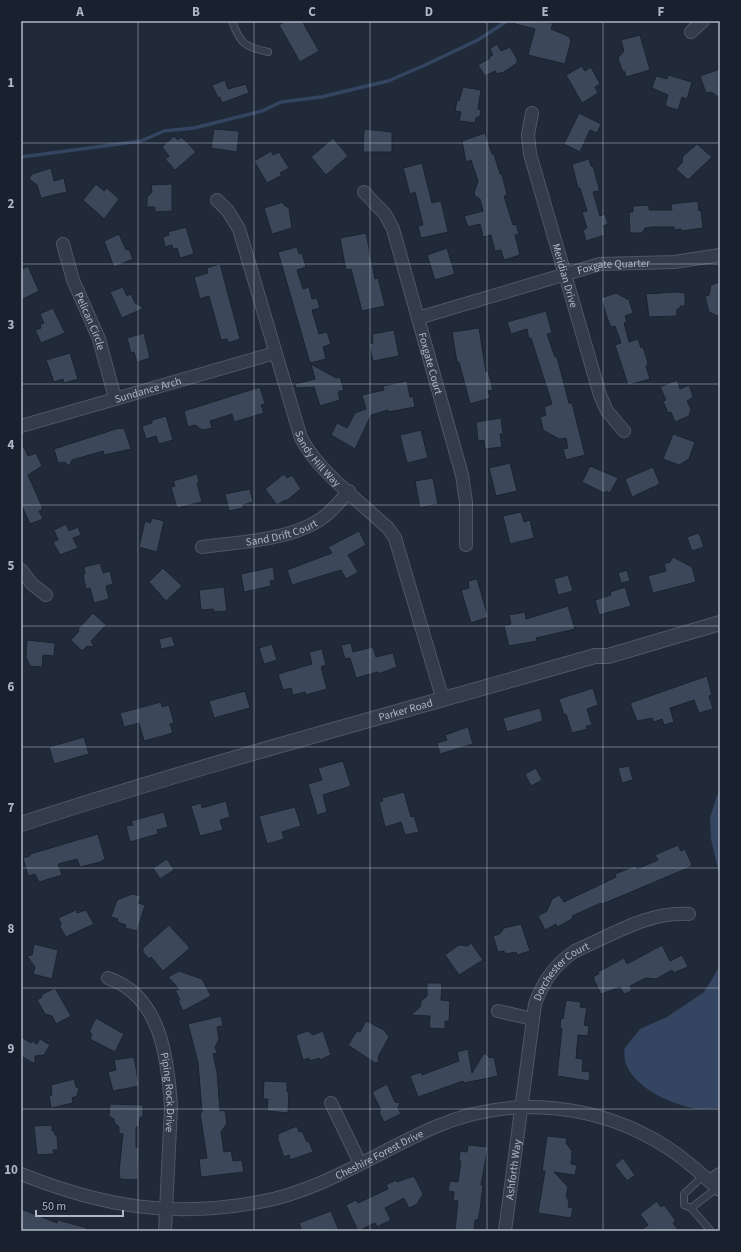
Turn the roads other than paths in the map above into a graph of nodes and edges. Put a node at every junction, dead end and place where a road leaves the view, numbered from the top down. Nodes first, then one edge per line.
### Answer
1 (232, 21) edge
2 (703, 21) edge
3 (691, 32) dead end
4 (268, 52) dead end
5 (532, 114) dead end
6 (364, 192) dead end
7 (217, 200) dead end
8 (63, 244) dead end
9 (720, 255) edge
10 (565, 275) junction
11 (418, 318) junction
12 (276, 353) junction
13 (116, 398) junction
14 (21, 426) edge
15 (624, 431) dead end
16 (349, 491) junction
17 (466, 545) dead end
18 (202, 547) dead end
19 (21, 570) edge
20 (46, 595) dead end
21 (720, 623) edge
22 (443, 700) junction
23 (92, 801) junction
24 (21, 814) edge
25 (21, 824) edge
26 (689, 914) dead end
27 (108, 978) dead end
28 (498, 1012) dead end
29 (533, 1019) junction
30 (331, 1103) dead end
31 (521, 1108) junction
32 (360, 1163) junction
33 (21, 1174) edge
34 (720, 1174) edge
35 (712, 1184) edge
36 (691, 1208) junction
37 (166, 1210) junction
38 (165, 1231) edge
39 (505, 1231) edge
40 (711, 1231) edge

1 - 4 lane
2 - 3 street
5 - 10 street, Meridian Drive
6 - 11 street, Foxgate Court
7 - 12 street, Sandy Hill Way
8 - 13 street, Pelican Circle
9 - 10 street, Foxgate Quarter
10 - 11 street, Foxgate Quarter
10 - 15 street, Meridian Drive
11 - 17 street, Foxgate Court
12 - 13 street, Sundance Arch
12 - 16 street, Sandy Hill Way
13 - 14 street, Sundance Arch
16 - 18 street, Sand Drift Court
16 - 22 street, Sandy Hill Way
19 - 20 street
21 - 22 street, Parker Road
22 - 23 street, Parker Road
23 - 24 street, Parker Road
23 - 25 street, Parker Road
26 - 29 street, Dorchester Court
27 - 37 street, Piping Rock Drive
28 - 29 street
29 - 31 street, Dorchester Court
30 - 32 street
31 - 32 street, Cheshire Forest Drive
31 - 35 street, Cheshire Forest Drive
31 - 39 street, Ashforth Way
32 - 37 street, Cheshire Forest Drive
33 - 37 street, Cheshire Forest Drive
34 - 35 street
35 - 36 lane
35 - 36 lane
36 - 40 lane
37 - 38 street, Piping Rock Drive

